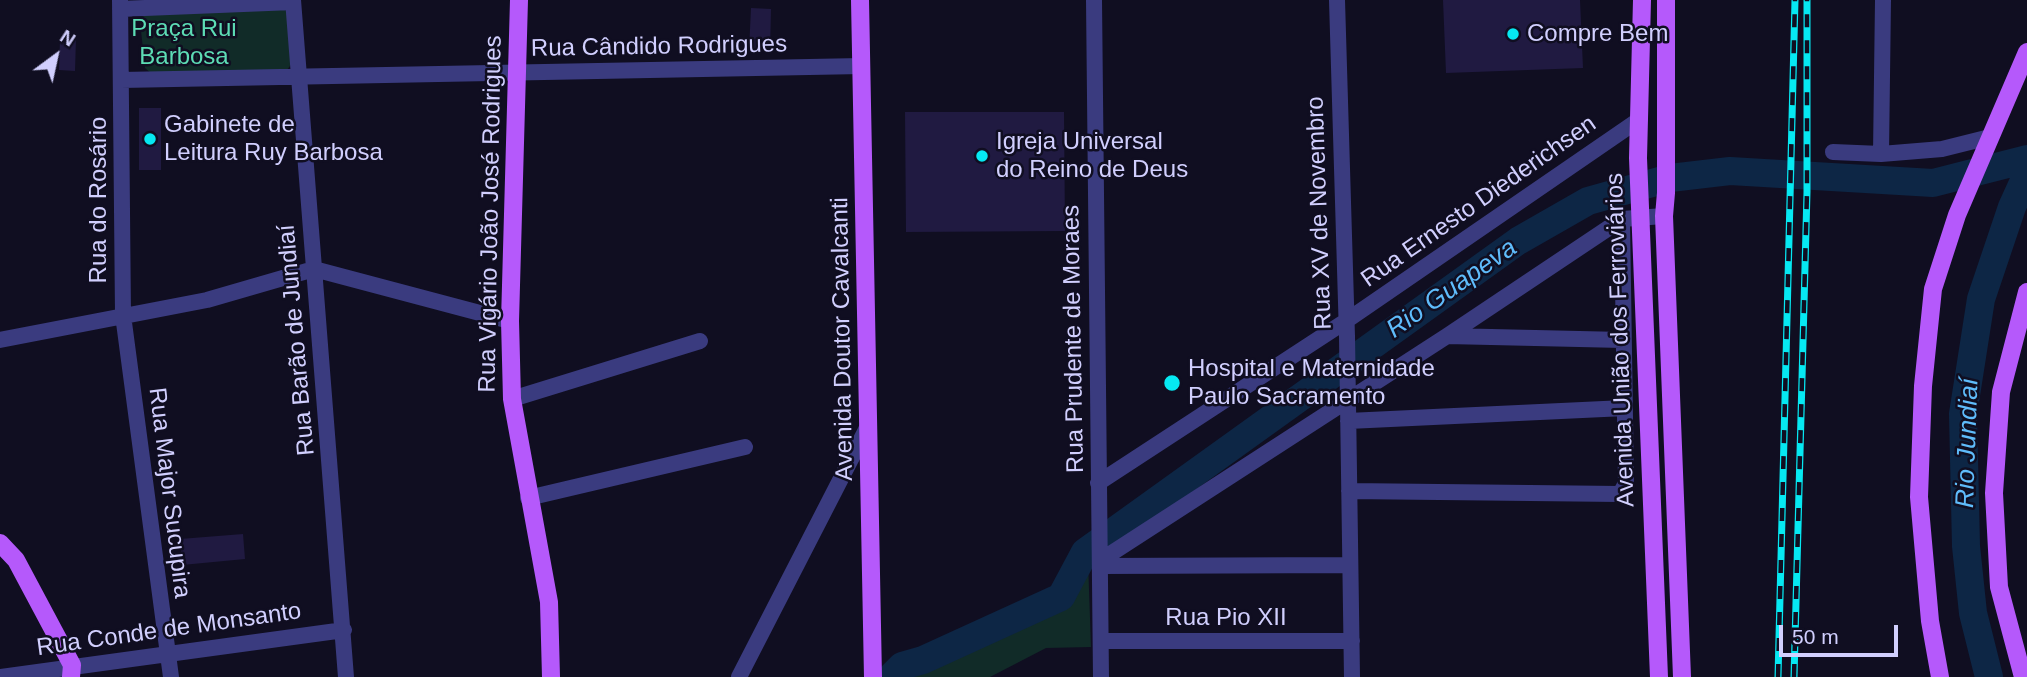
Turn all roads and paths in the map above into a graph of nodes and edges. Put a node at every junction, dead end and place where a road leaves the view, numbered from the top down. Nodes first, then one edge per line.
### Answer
1 (519, 0) edge
2 (860, 0) edge
3 (1094, 0) edge
4 (1337, 0) edge
5 (1642, 0) edge
6 (1666, 0) edge
7 (1883, 0) edge
8 (293, 1) edge
9 (120, 4) edge
10 (2027, 52) edge
11 (862, 66) junction
12 (517, 72) junction
13 (299, 77) junction
14 (121, 80) junction
15 (1640, 119) junction
16 (1990, 137) junction
17 (1833, 152) dead end
18 (1881, 154) junction
19 (1640, 215) junction
20 (1664, 216) junction
21 (1622, 219) junction
22 (314, 269) junction
23 (2027, 292) edge
24 (123, 316) junction
25 (510, 321) junction
26 (1347, 329) junction
27 (1447, 336) junction
28 (1623, 340) junction
29 (0, 341) edge
30 (700, 341) dead end
31 (1348, 392) junction
32 (512, 399) junction
33 (1625, 408) junction
34 (1348, 421) junction
35 (869, 423) junction
36 (745, 447) dead end
37 (1098, 483) junction
38 (1349, 491) junction
39 (528, 498) junction
40 (0, 543) edge
41 (1101, 557) junction
42 (1350, 565) junction
43 (344, 630) junction
44 (1101, 641) junction
45 (1352, 641) junction
46 (167, 653) junction
47 (71, 671) edge
48 (0, 677) edge
49 (170, 677) edge
50 (346, 677) edge
51 (551, 677) edge
52 (739, 677) edge
53 (873, 677) edge
54 (1101, 677) edge
55 (1352, 677) edge
56 (1659, 677) edge
57 (1682, 677) edge
58 (1940, 677) edge
59 (2023, 677) edge

1 - 12 main road, Rua Vigário João José Rodrigues
2 - 11 main road, Avenida Doutor Cavalcanti
3 - 37 street, Rua Prudente de Moraes
4 - 26 street, Rua XV de Novembro
5 - 15 main road, Avenida União dos Ferroviários
6 - 20 main road, Avenida União dos Ferroviários
7 - 18 street
8 - 9 street
8 - 13 street, Rua Barão de Jundiaí
9 - 14 street, Rua do Rosário
10 - 16 main road
11 - 12 street, Rua Cândido Rodrigues
11 - 35 main road, Avenida Doutor Cavalcanti
12 - 13 street, Rua Cândido Rodrigues
12 - 25 main road, Rua Vigário João José Rodrigues
13 - 14 street, Rua Cândido Rodrigues
13 - 22 street, Rua Barão de Jundiaí
14 - 24 street, Rua do Rosário
15 - 19 main road, Avenida União dos Ferroviários
15 - 26 street, Rua Ernesto Diederichsen
16 - 18 street
16 - 58 main road
17 - 18 street
19 - 20 street
19 - 21 street
19 - 56 main road, Avenida União dos Ferroviários
20 - 57 main road, Avenida União dos Ferroviários
21 - 27 street
21 - 28 street
22 - 24 street
22 - 25 street
22 - 43 street, Rua Barão de Jundiaí
23 - 59 main road
24 - 29 street
24 - 46 street, Rua Major Sucupira
25 - 32 main road, Rua Vigário João José Rodrigues
26 - 31 street, Rua XV de Novembro
26 - 37 street, Rua Ernesto Diederichsen
27 - 28 street
27 - 31 street
28 - 33 street
30 - 32 street
31 - 34 street, Rua XV de Novembro
31 - 41 street
32 - 39 main road, Rua Vigário João José Rodrigues
33 - 34 street
33 - 38 street
34 - 38 street, Rua XV de Novembro
35 - 52 street
35 - 53 main road, Avenida Doutor Cavalcanti
36 - 39 street
37 - 41 street, Rua Prudente de Moraes
38 - 42 street, Rua XV de Novembro
39 - 51 main road, Rua Vigário João José Rodrigues
40 - 47 main road
41 - 42 street
41 - 44 street, Rua Prudente de Moraes
42 - 45 street, Rua XV de Novembro
43 - 46 street, Rua Conde de Monsanto
43 - 50 street, Rua Barão de Jundiaí
44 - 45 street, Rua Pio XII
44 - 54 street, Rua Prudente de Moraes
45 - 55 street, Rua XV de Novembro
46 - 47 street, Rua Conde de Monsanto
46 - 49 street, Rua Major Sucupira
47 - 48 street, Rua Conde de Monsanto

